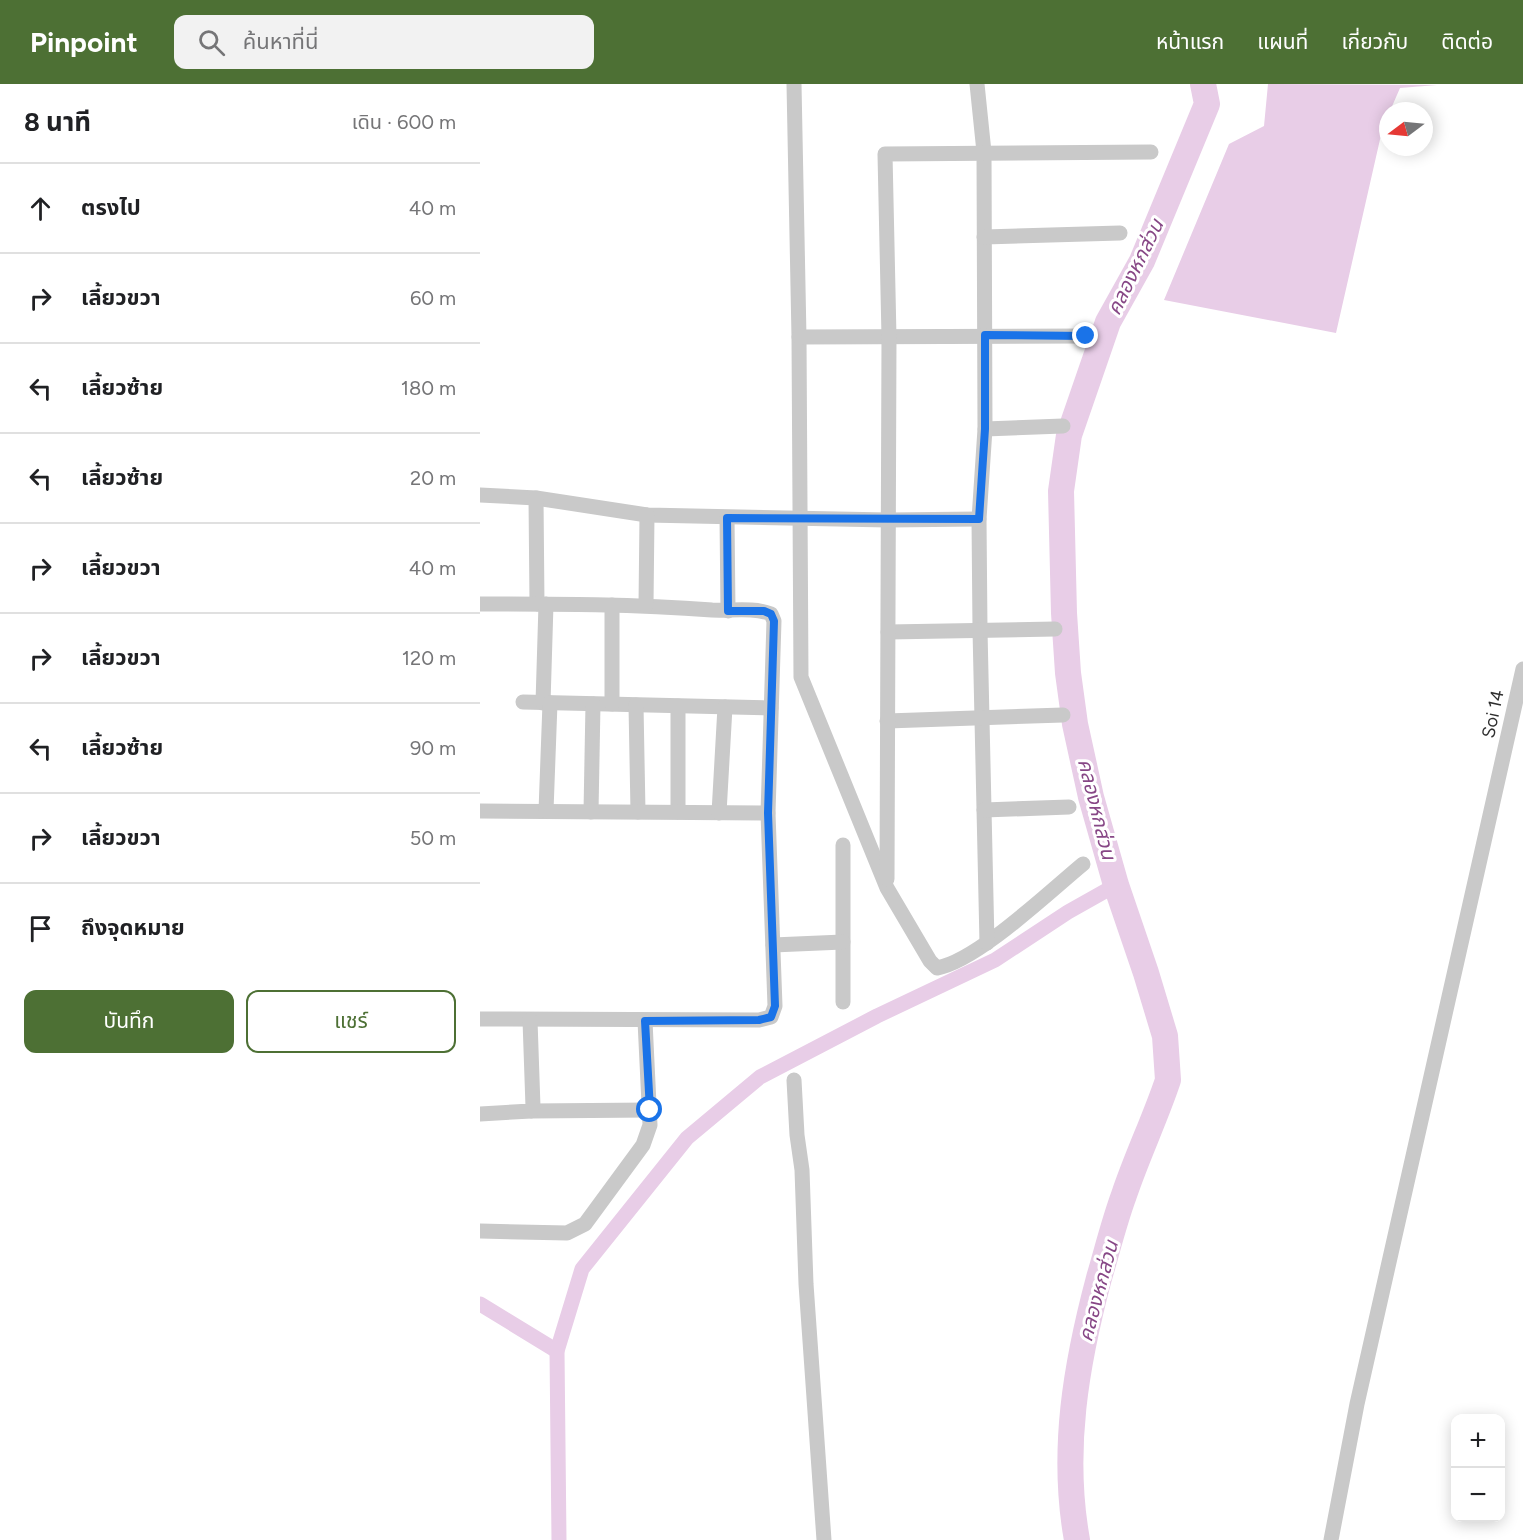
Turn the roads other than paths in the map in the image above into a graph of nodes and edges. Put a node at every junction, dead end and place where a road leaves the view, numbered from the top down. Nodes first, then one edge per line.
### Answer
1 (794, 84) edge
2 (977, 84) edge
3 (984, 152) junction
4 (1151, 152) dead end
5 (1120, 233) dead end
6 (984, 237) junction
7 (985, 335) junction
8 (1086, 336) dead end
9 (799, 337) junction
10 (888, 337) junction
11 (1063, 426) dead end
12 (985, 429) junction
13 (480, 495) edge
14 (536, 498) junction
15 (647, 515) junction
16 (801, 517) junction
17 (727, 518) junction
18 (979, 519) junction
19 (888, 520) junction
20 (480, 604) edge
21 (542, 604) junction
22 (612, 605) junction
23 (646, 605) junction
24 (728, 611) junction
25 (1055, 629) dead end
26 (980, 630) junction
27 (888, 632) junction
28 (1523, 669) edge
29 (523, 702) dead end
30 (547, 703) junction
31 (593, 704) junction
32 (612, 704) junction
33 (636, 705) junction
34 (678, 706) junction
35 (725, 707) junction
36 (771, 708) junction
37 (1063, 715) dead end
38 (981, 718) junction
39 (887, 721) junction
40 (1069, 807) dead end
41 (984, 810) junction
42 (480, 811) edge
43 (546, 812) junction
44 (591, 812) junction
45 (638, 812) junction
46 (678, 812) junction
47 (720, 813) junction
48 (768, 813) junction
49 (843, 845) dead end
50 (1083, 864) dead end
51 (887, 888) junction
52 (843, 942) junction
53 (987, 943) junction
54 (773, 945) junction
55 (843, 1002) dead end
56 (480, 1019) edge
57 (530, 1020) junction
58 (645, 1021) junction
59 (794, 1080) dead end
60 (650, 1110) junction
61 (531, 1111) junction
62 (480, 1113) edge
63 (480, 1231) edge
64 (824, 1540) edge
65 (1331, 1540) edge

1 - 9 street
2 - 3 street
3 - 4 street
3 - 6 street
3 - 10 street
5 - 6 street
6 - 7 street
7 - 8 street
7 - 10 street
7 - 12 street
9 - 10 street
9 - 16 street
10 - 19 street
11 - 12 street
12 - 18 street
13 - 14 street
14 - 15 street
14 - 21 street
15 - 17 street
15 - 23 street
16 - 17 street
16 - 19 street
16 - 51 street
17 - 24 street
18 - 19 street
18 - 26 street
19 - 27 street
20 - 21 street
21 - 22 street
21 - 30 street
22 - 23 street
22 - 32 street
23 - 24 street
24 - 36 street
25 - 26 street
26 - 27 street
26 - 38 street
27 - 39 street
28 - 65 street, Soi 14
29 - 30 street
30 - 31 street
30 - 43 street
31 - 32 street
31 - 44 street
32 - 33 street
33 - 34 street
33 - 45 street
34 - 35 street
34 - 46 street
35 - 36 street
35 - 47 street
36 - 48 street
37 - 38 street
38 - 39 street
38 - 41 street
39 - 51 street
40 - 41 street
41 - 53 street
42 - 43 street
43 - 44 street
44 - 45 street
45 - 46 street
46 - 47 street
47 - 48 street
48 - 54 street
49 - 52 street
50 - 53 street
51 - 53 street
52 - 54 street
52 - 55 street
54 - 58 street
56 - 57 street
57 - 58 street
57 - 61 street
58 - 60 street
59 - 64 street
60 - 61 street
60 - 63 street
61 - 62 street

